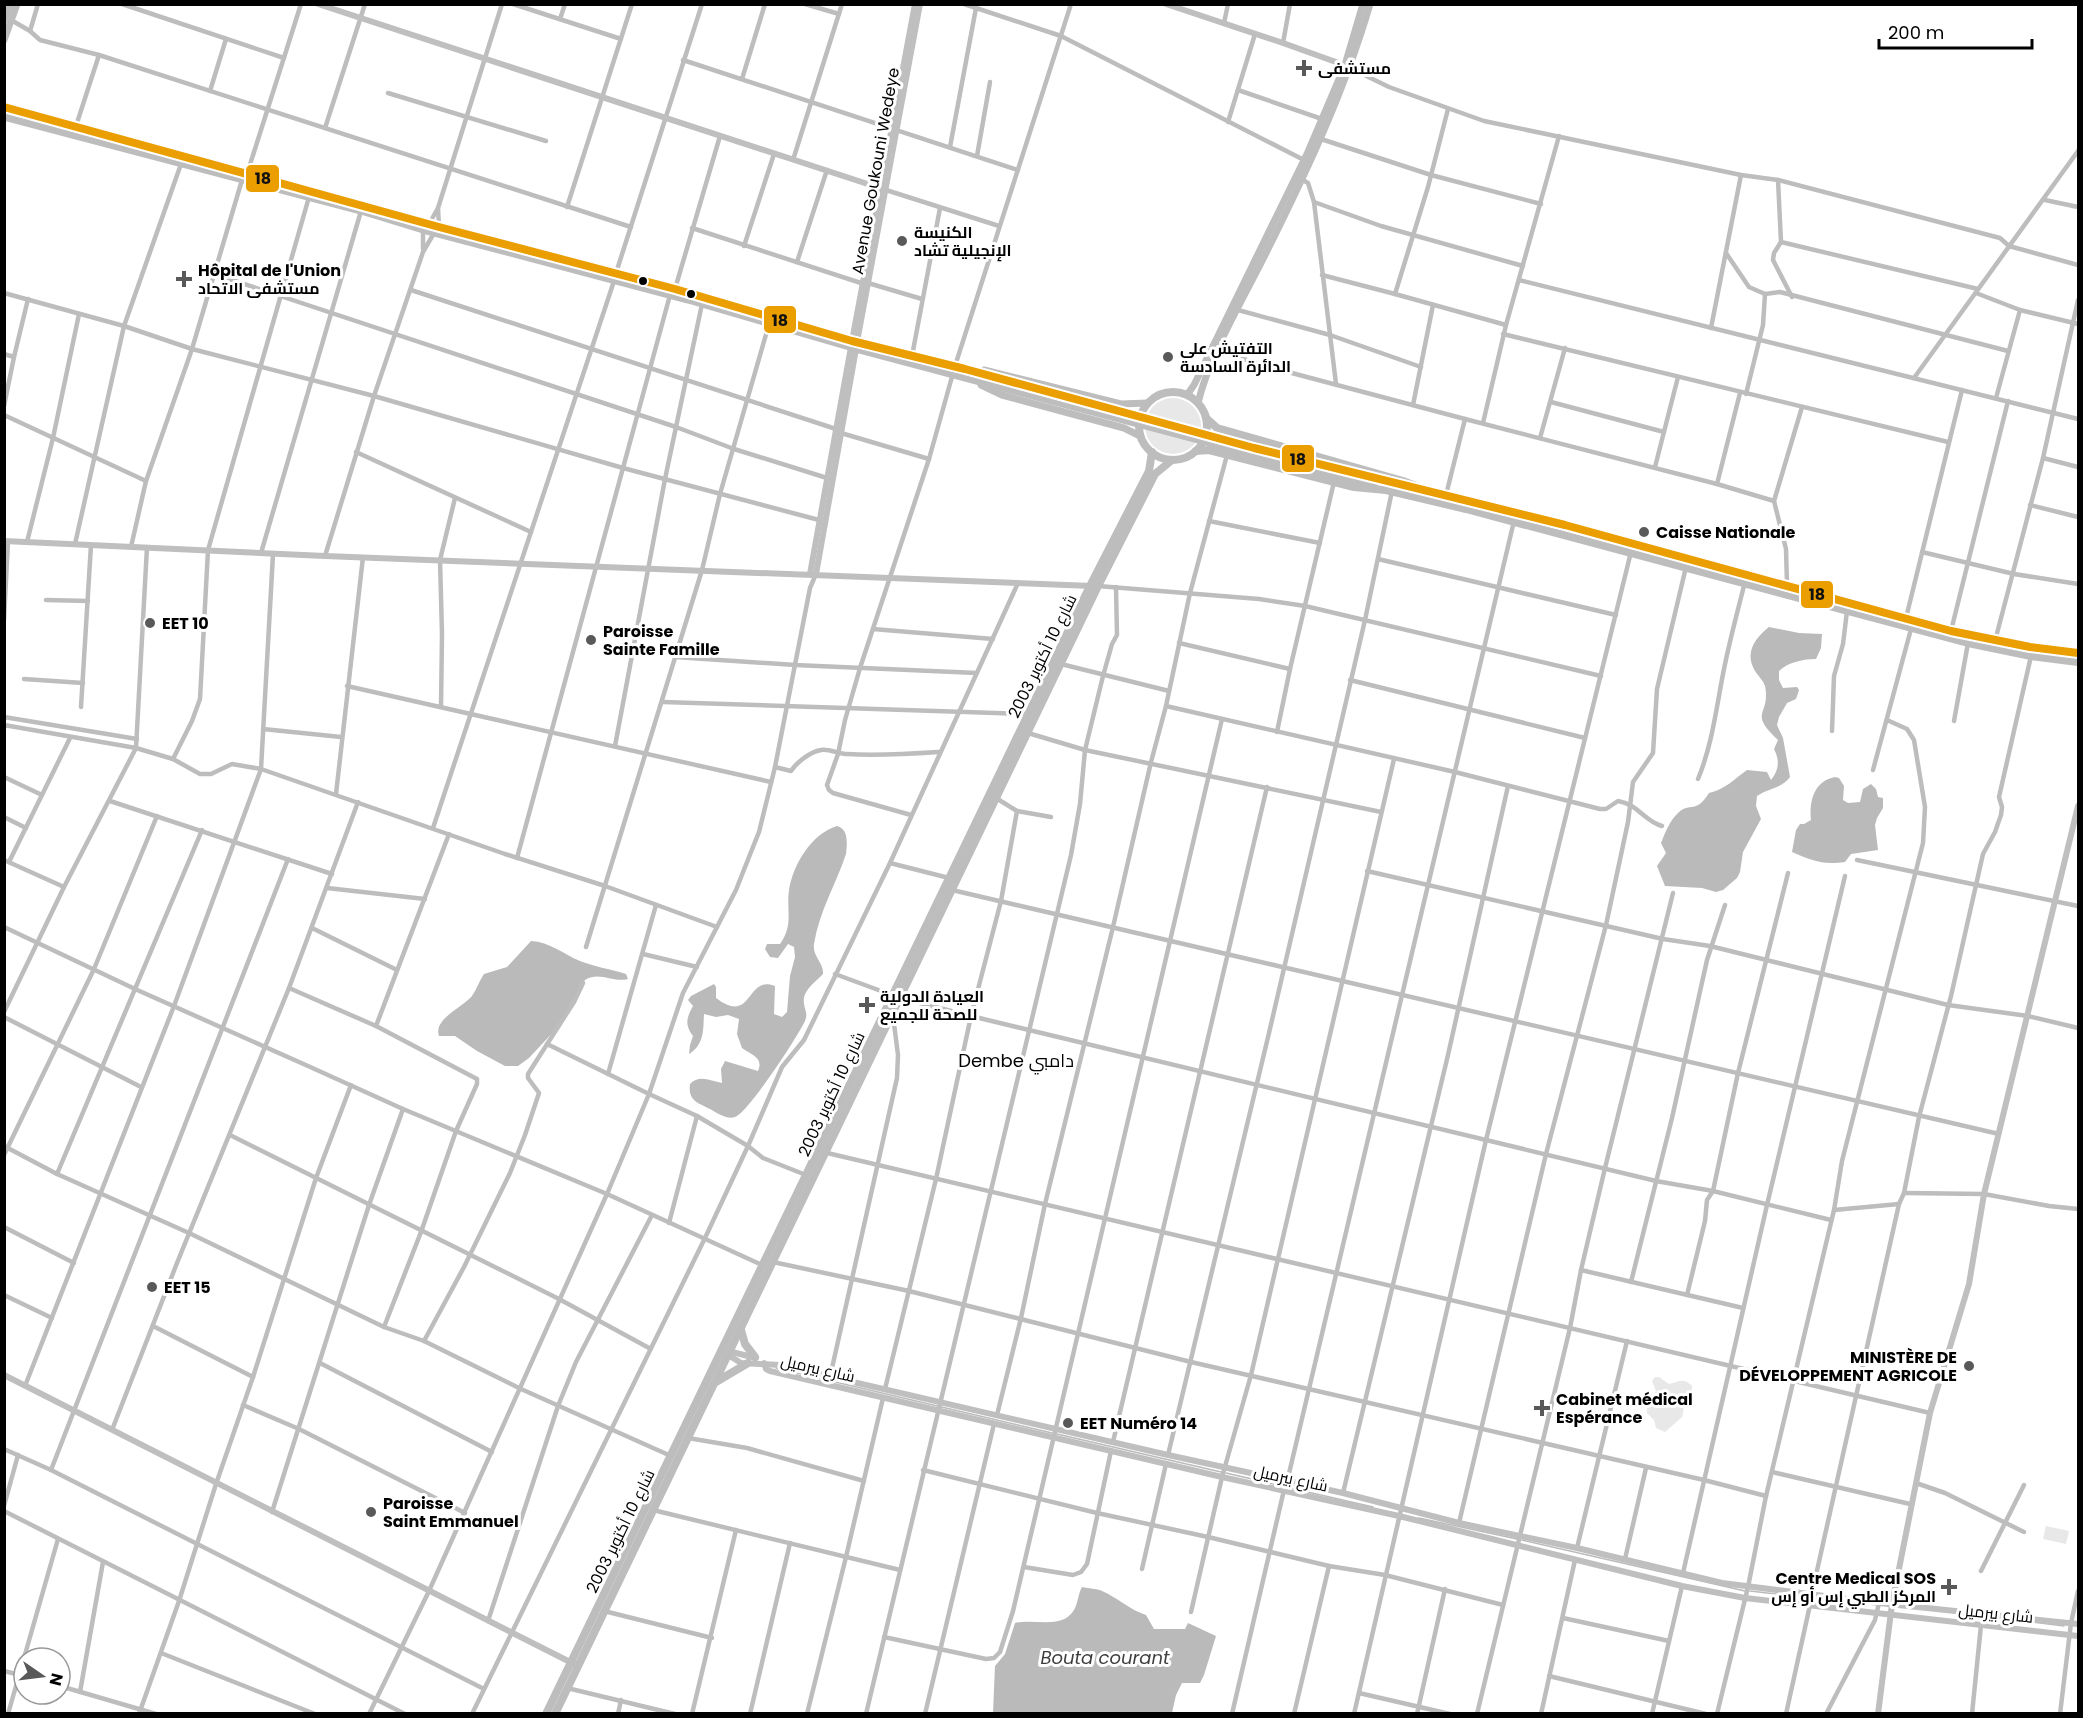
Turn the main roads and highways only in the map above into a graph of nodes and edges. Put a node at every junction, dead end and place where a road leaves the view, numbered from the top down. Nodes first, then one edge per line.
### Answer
1 (10, 4) edge
2 (16, 4) edge
3 (1363, 4) edge
4 (1370, 4) edge
5 (8, 20) edge
6 (4, 40) edge
7 (1347, 67) junction
8 (4, 107) edge
9 (4, 117) edge
10 (244, 177) junction
11 (1300, 178) junction
12 (1260, 257) junction
13 (615, 277) junction
14 (673, 292) junction
15 (1221, 336) junction
16 (854, 345) junction
17 (965, 369) junction
18 (954, 370) junction
19 (968, 379) junction
20 (996, 382) junction
21 (1187, 395) junction
22 (1148, 403) junction
23 (1198, 403) junction
24 (1206, 418) junction
25 (1140, 436) junction
26 (1196, 451) junction
27 (1152, 452) junction
28 (1172, 460) junction
29 (1346, 476) junction
30 (1389, 490) junction
31 (1426, 490) junction
32 (1094, 586) junction
33 (2079, 653) edge
34 (2079, 662) edge
35 (1032, 715) junction
36 (993, 797) junction
37 (896, 996) junction
38 (822, 1152) junction
39 (769, 1266) junction
40 (741, 1329) junction
41 (726, 1352) junction
42 (715, 1383) junction
43 (674, 1458) junction
44 (574, 1664) junction
45 (546, 1713) edge
46 (555, 1713) edge

1 - 5 main road
2 - 5 main road
3 - 7 main road
4 - 7 main road
5 - 6 main road
7 - 11 main road
7 - 11 main road
8 - 10 main road
9 - 10 main road
10 - 13 main road
10 - 13 main road
11 - 12 main road
12 - 15 main road
12 - 15 main road
13 - 14 main road
14 - 16 main road
14 - 16 main road
15 - 21 main road
15 - 23 main road
16 - 18 main road
16 - 18 main road
17 - 18 main road
17 - 20 main road
17 - 22 main road
18 - 19 main road
19 - 20 main road
19 - 25 main road
20 - 29 main road
21 - 22 highway
21 - 23 highway
22 - 25 highway
23 - 24 highway
24 - 26 highway
24 - 31 highway
25 - 27 highway
26 - 28 highway
26 - 30 highway
27 - 28 highway
27 - 32 highway, شارع 10 أكتوبر 2003
28 - 32 highway, شارع 10 أكتوبر 2003
29 - 30 main road
29 - 31 main road
30 - 34 highway
31 - 33 highway
32 - 35 highway, شارع 10 أكتوبر 2003
32 - 35 highway, شارع 10 أكتوبر 2003
35 - 36 highway, شارع 10 أكتوبر 2003
35 - 36 highway, شارع 10 أكتوبر 2003
36 - 37 highway, شارع 10 أكتوبر 2003
36 - 37 highway, شارع 10 أكتوبر 2003
37 - 38 highway, شارع 10 أكتوبر 2003
37 - 38 highway, شارع 10 أكتوبر 2003
38 - 39 highway, شارع 10 أكتوبر 2003
38 - 39 highway, شارع 10 أكتوبر 2003
39 - 40 highway, شارع 10 أكتوبر 2003
39 - 41 highway, شارع 10 أكتوبر 2003
40 - 41 highway, شارع 10 أكتوبر 2003
40 - 42 highway
41 - 42 highway, شارع 10 أكتوبر 2003
41 - 43 highway, شارع 10 أكتوبر 2003
42 - 43 highway, شارع 10 أكتوبر 2003
43 - 44 highway, شارع 10 أكتوبر 2003
43 - 44 highway, شارع 10 أكتوبر 2003
44 - 45 highway, شارع 10 أكتوبر 2003
44 - 46 highway, شارع 10 أكتوبر 2003

